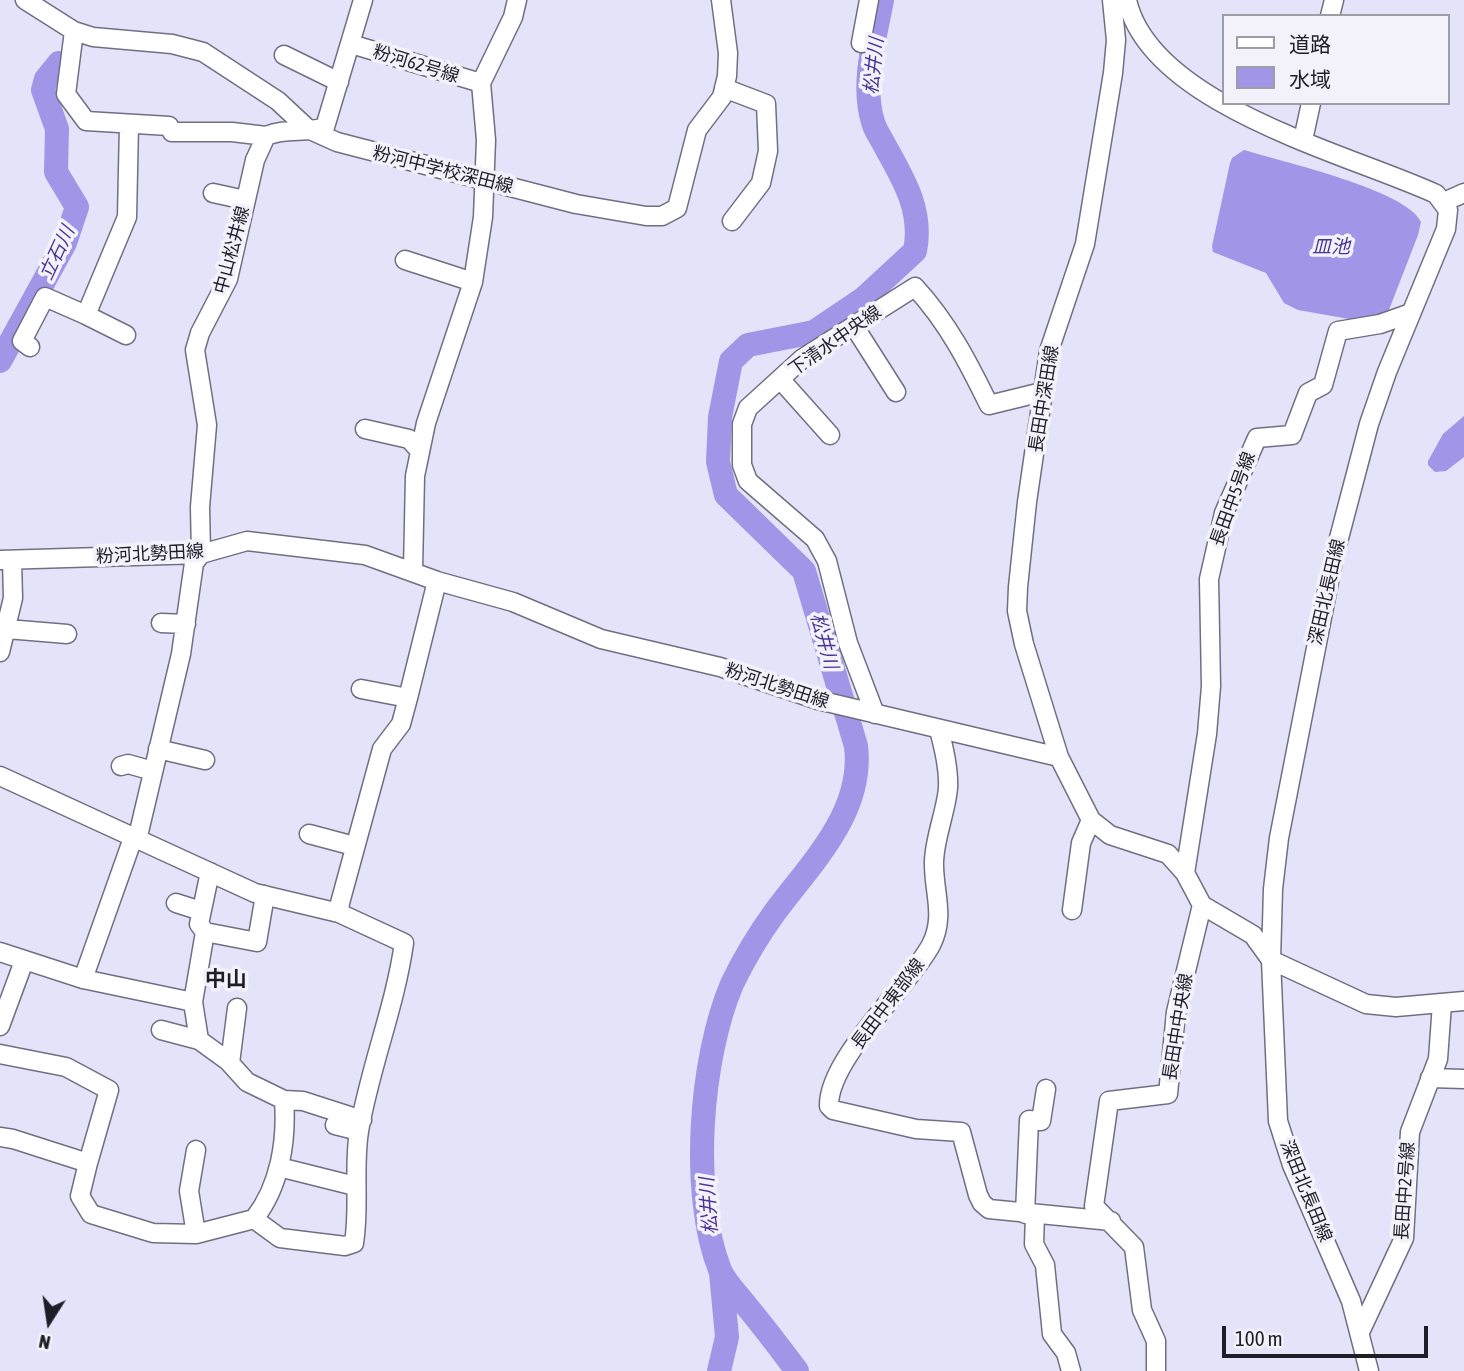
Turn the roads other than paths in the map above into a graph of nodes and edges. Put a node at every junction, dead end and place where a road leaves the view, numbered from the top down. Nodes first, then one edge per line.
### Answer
1 (25, 0) edge
2 (517, 0) edge
3 (721, 0) edge
4 (869, 0) edge
5 (1112, 0) edge
6 (1127, 0) edge
7 (357, 3) edge
8 (74, 31) junction
9 (861, 43) dead end
10 (351, 44) junction
11 (284, 55) dead end
12 (339, 82) junction
13 (481, 83) junction
14 (724, 88) junction
15 (1222, 103) edge
16 (1226, 105) edge
17 (1311, 105) edge
18 (129, 124) junction
19 (309, 129) junction
20 (266, 136) junction
21 (1303, 140) junction
22 (483, 181) junction
23 (214, 193) dead end
24 (1464, 193) edge
25 (245, 200) junction
26 (1444, 202) junction
27 (732, 221) dead end
28 (405, 260) dead end
29 (473, 282) junction
30 (1411, 313) junction
31 (86, 315) junction
32 (854, 326) junction
33 (126, 335) dead end
34 (30, 347) dead end
35 (780, 379) junction
36 (896, 392) dead end
37 (1042, 392) junction
38 (365, 429) dead end
39 (830, 435) dead end
40 (420, 451) junction
41 (201, 554) junction
42 (6, 560) edge
43 (413, 570) junction
44 (438, 581) junction
45 (161, 624) dead end
46 (186, 624) junction
47 (7, 629) junction
48 (67, 634) dead end
49 (0, 652) edge
50 (361, 689) dead end
51 (408, 698) junction
52 (870, 713) junction
53 (939, 730) junction
54 (159, 749) junction
55 (1059, 757) junction
56 (205, 760) dead end
57 (121, 766) dead end
58 (153, 771) junction
59 (0, 776) edge
60 (1091, 820) junction
61 (309, 834) dead end
62 (134, 838) junction
63 (354, 846) junction
64 (210, 873) junction
65 (1185, 873) junction
66 (265, 895) junction
67 (176, 903) dead end
68 (1202, 905) junction
69 (1072, 910) dead end
70 (201, 911) junction
71 (339, 913) junction
72 (205, 932) junction
73 (0, 952) edge
74 (1271, 960) junction
75 (24, 961) junction
76 (83, 979) junction
77 (1464, 1001) edge
78 (193, 1002) junction
79 (1442, 1004) junction
80 (237, 1008) dead end
81 (0, 1026) edge
82 (161, 1030) dead end
83 (200, 1040) junction
84 (0, 1054) edge
85 (230, 1063) junction
86 (1430, 1078) junction
87 (1464, 1079) edge
88 (1046, 1089) dead end
89 (284, 1100) junction
90 (335, 1125) dead end
91 (361, 1126) junction
92 (1, 1141) edge
93 (196, 1150) dead end
94 (88, 1163) junction
95 (279, 1167) junction
96 (355, 1186) junction
97 (1030, 1214) junction
98 (254, 1219) junction
99 (1111, 1221) junction
100 (196, 1234) junction
101 (1360, 1332) junction
102 (1071, 1371) edge
103 (1156, 1371) edge
104 (1369, 1371) edge

1 - 8 street, 粉河中学校深田線
2 - 13 street
3 - 14 street, 粉河中学校深田線
4 - 9 street
5 - 37 street, 長田中深田線
6 - 15 street
7 - 10 street
8 - 18 street
8 - 19 street, 粉河中学校深田線
10 - 12 street
10 - 13 street, 粉河62号線
11 - 12 street
12 - 19 street
13 - 22 street
14 - 22 street, 粉河中学校深田線
14 - 27 street
16 - 21 street
17 - 21 street
18 - 20 street
18 - 31 street
19 - 20 street
19 - 22 street, 粉河中学校深田線
20 - 25 street, 中山松井線
21 - 26 street
22 - 29 street
23 - 25 street
24 - 26 street
25 - 41 street, 中山松井線
26 - 30 street, 深田北長田線
28 - 29 street
29 - 40 street
30 - 65 street, 長田中5号線
30 - 74 street, 深田北長田線
31 - 33 street
31 - 34 street
32 - 35 street, 下清水中央線
32 - 36 street
32 - 37 street, 下清水中央線
35 - 39 street
35 - 52 street, 下清水中央線
37 - 55 street, 長田中深田線
38 - 40 street
40 - 43 street
41 - 42 street, 粉河北勢田線
41 - 43 street, 粉河北勢田線
41 - 46 street, 中山松井線
42 - 47 street
43 - 44 street, 粉河北勢田線
44 - 51 street
44 - 52 street, 粉河北勢田線
45 - 46 street
46 - 54 street, 中山松井線
47 - 48 street
47 - 49 street
50 - 51 street
51 - 63 street
52 - 53 street, 粉河北勢田線
53 - 55 street, 粉河北勢田線
53 - 97 street, 長田中東部線
54 - 56 street
54 - 58 street, 中山松井線
55 - 60 street
57 - 58 street
58 - 62 street, 中山松井線
59 - 62 street
60 - 65 street
60 - 69 street
61 - 63 street
62 - 64 street
62 - 76 street, 中山松井線
63 - 71 street
64 - 66 street
64 - 70 street
65 - 68 street
66 - 71 street
66 - 72 street
67 - 70 street
68 - 74 street
68 - 99 street, 長田中中央線
70 - 72 street
71 - 91 street
72 - 78 street
73 - 75 street
74 - 79 street
74 - 101 street, 深田北長田線
75 - 76 street
75 - 81 street
76 - 78 street
77 - 79 street
78 - 83 street
79 - 86 street, 長田中2号線
80 - 85 street
82 - 83 street
83 - 85 street
84 - 94 street
85 - 89 street
86 - 87 street
86 - 101 street, 長田中2号線
88 - 97 street
89 - 91 street
89 - 95 street
90 - 91 street
91 - 96 street
92 - 94 street
93 - 100 street
94 - 100 street
95 - 96 street
95 - 98 street
96 - 98 street
97 - 99 street, 長田中東部線
97 - 102 street
98 - 100 street
99 - 103 street, 長田中中央線
101 - 104 street, 深田北長田線

